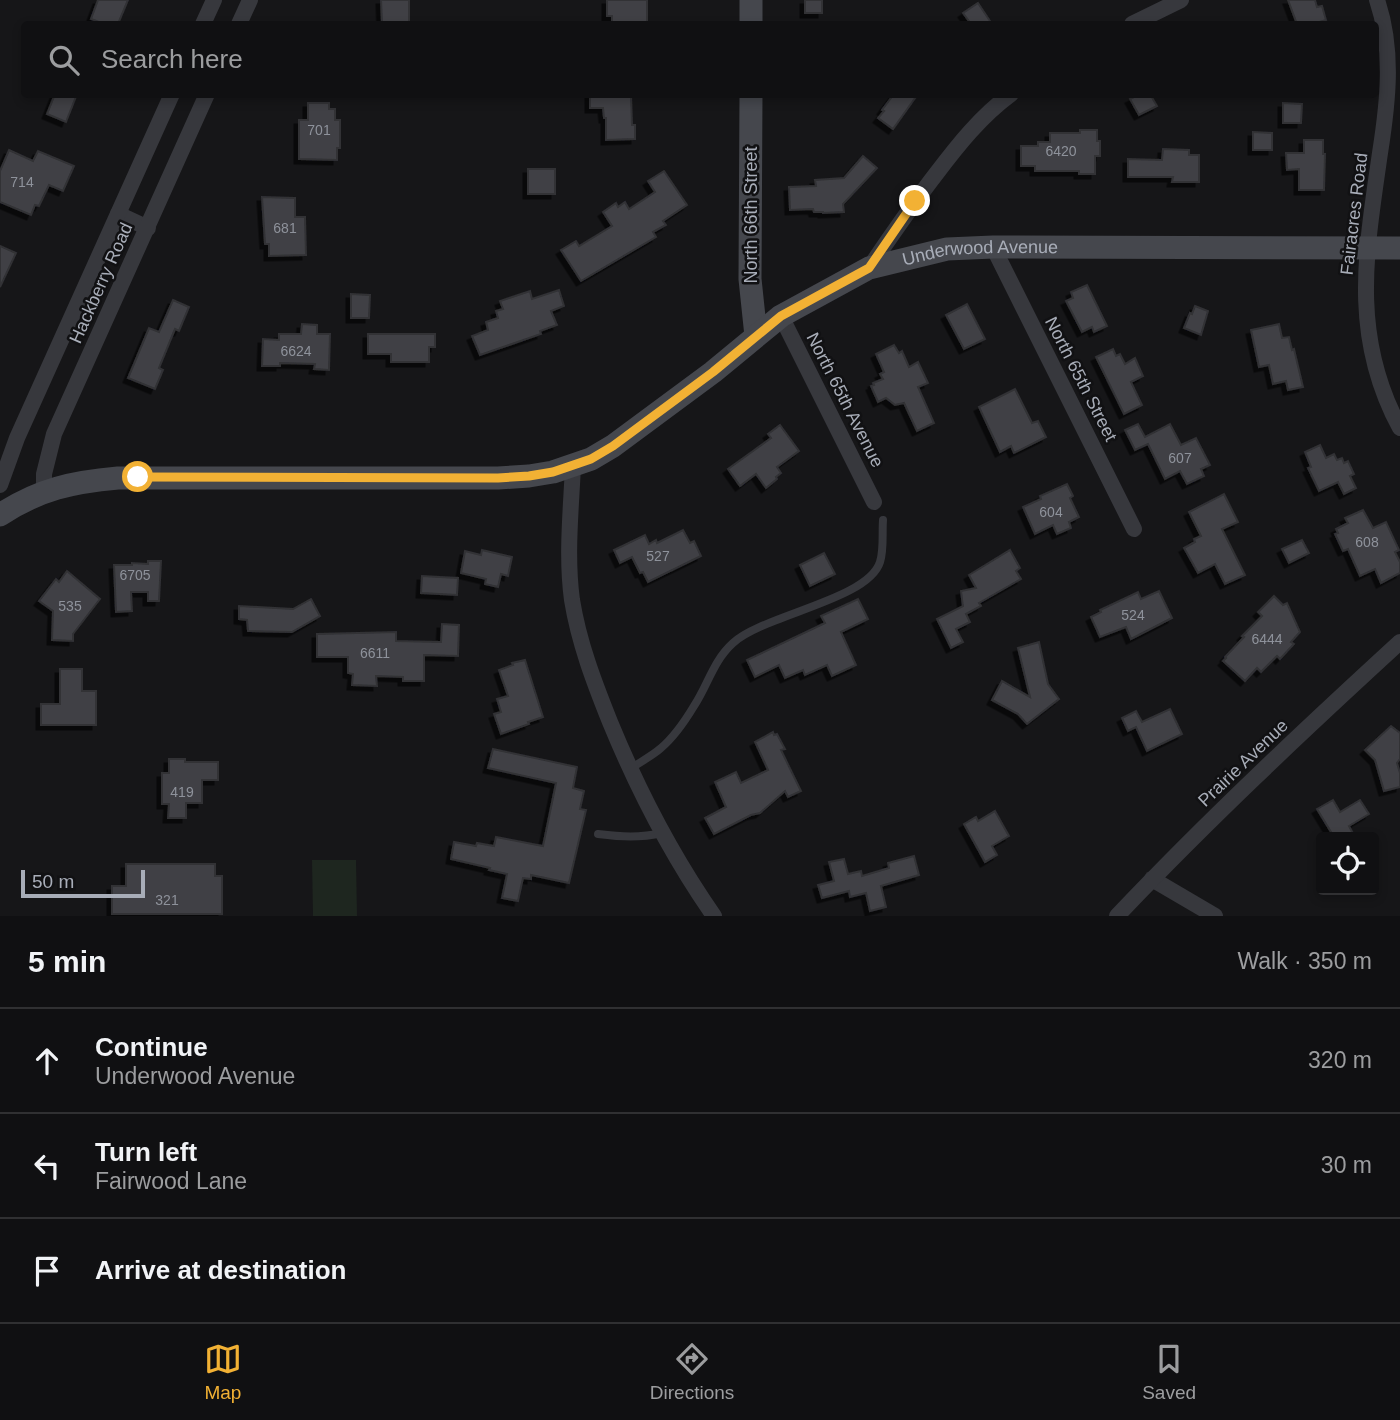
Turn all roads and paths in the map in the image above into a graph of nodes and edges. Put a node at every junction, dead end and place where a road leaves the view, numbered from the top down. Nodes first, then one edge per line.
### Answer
1 (214, 0) edge
2 (250, 0) edge
3 (751, 0) edge
4 (1181, 0) edge
5 (1377, 0) edge
6 (204, 21) edge
7 (240, 21) edge
8 (751, 21) edge
9 (1138, 21) edge
10 (170, 98) edge
11 (205, 98) edge
12 (751, 98) edge
13 (1006, 98) edge
14 (118, 214) junction
15 (148, 228) junction
16 (993, 247) junction
17 (1367, 248) junction
18 (1400, 248) edge
19 (869, 268) junction
20 (781, 316) junction
21 (756, 335) junction
22 (1400, 428) edge
23 (573, 466) junction
24 (0, 485) edge
25 (44, 492) junction
26 (874, 502) dead end
27 (0, 515) edge
28 (883, 520) dead end
29 (1135, 529) dead end
30 (1400, 642) edge
31 (630, 769) junction
32 (663, 832) junction
33 (598, 834) dead end
34 (1152, 879) junction
35 (714, 916) edge
36 (1117, 916) edge
37 (1215, 916) edge

1 - 6 street
2 - 7 street
3 - 8 main road
4 - 9 street
5 - 17 street, Fairacres Road
10 - 14 street, Hackberry Road
11 - 15 street, Hackberry Road
12 - 21 main road, North 66th Street
13 - 19 street
14 - 15 street
14 - 24 street, Hackberry Road
15 - 25 street, Hackberry Road
16 - 17 main road, Underwood Avenue
16 - 19 main road, Underwood Avenue
16 - 29 street, North 65th Street
17 - 18 main road, Underwood Avenue
17 - 22 street, Fairacres Road
19 - 20 main road, Underwood Avenue
20 - 21 main road, Underwood Avenue
20 - 26 street, North 65th Avenue
21 - 23 main road, Underwood Avenue
23 - 25 main road, Underwood Avenue
23 - 31 street
25 - 27 main road, Underwood Avenue
28 - 31 lane
30 - 34 street, Prairie Avenue
31 - 32 street
32 - 33 lane
32 - 35 street
34 - 36 street, Prairie Avenue
34 - 37 street

